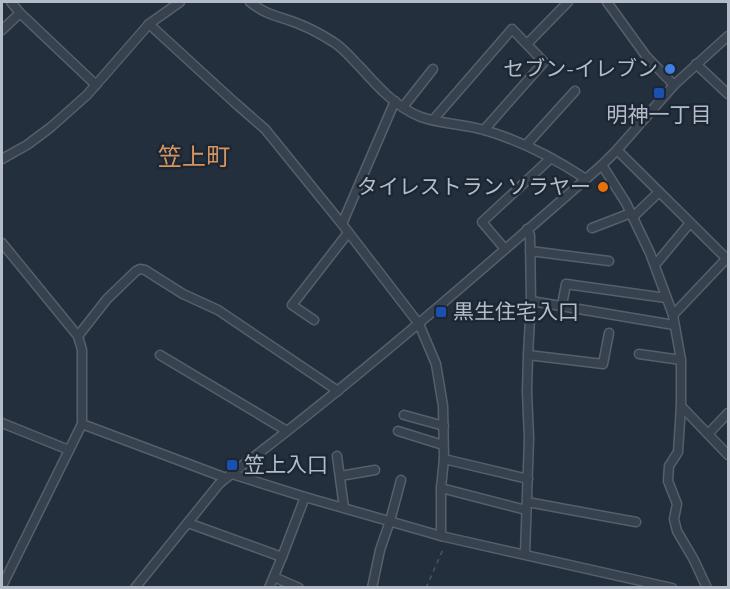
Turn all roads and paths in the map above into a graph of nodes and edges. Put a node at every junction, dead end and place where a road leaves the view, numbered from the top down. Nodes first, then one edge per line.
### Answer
1 (11, 2) edge
2 (180, 2) edge
3 (250, 2) edge
4 (568, 2) edge
5 (608, 2) edge
6 (20, 13) junction
7 (149, 24) junction
8 (2, 30) edge
9 (729, 36) edge
10 (527, 44) junction
11 (696, 64) junction
12 (433, 69) dead end
13 (96, 85) junction
14 (674, 85) junction
15 (575, 91) dead end
16 (729, 94) edge
17 (399, 104) junction
18 (433, 120) junction
19 (484, 130) junction
20 (526, 145) junction
21 (617, 150) junction
22 (551, 158) junction
23 (2, 159) edge
24 (602, 165) junction
25 (586, 179) junction
26 (659, 192) junction
27 (632, 215) junction
28 (690, 223) junction
29 (342, 224) junction
30 (592, 228) dead end
31 (527, 229) junction
32 (348, 233) junction
33 (2, 245) edge
34 (505, 249) junction
35 (530, 251) junction
36 (728, 259) edge
37 (609, 261) dead end
38 (655, 265) junction
39 (666, 298) junction
40 (531, 301) junction
41 (562, 306) junction
42 (673, 315) junction
43 (314, 320) dead end
44 (419, 324) junction
45 (674, 325) junction
46 (609, 333) dead end
47 (78, 336) junction
48 (639, 354) dead end
49 (160, 355) dead end
50 (528, 355) junction
51 (681, 360) junction
52 (338, 391) junction
53 (681, 406) junction
54 (729, 413) edge
55 (404, 415) dead end
56 (2, 423) edge
57 (82, 424) junction
58 (444, 426) junction
59 (287, 431) junction
60 (398, 431) dead end
61 (708, 434) junction
62 (442, 445) junction
63 (69, 450) junction
64 (729, 455) edge
65 (337, 456) dead end
66 (444, 459) junction
67 (375, 470) dead end
68 (229, 476) junction
69 (340, 476) junction
70 (528, 479) junction
71 (401, 480) dead end
72 (441, 488) junction
73 (305, 497) junction
74 (527, 506) junction
75 (344, 508) junction
76 (390, 521) junction
77 (636, 522) dead end
78 (188, 523) junction
79 (444, 537) junction
80 (525, 554) junction
81 (282, 557) junction
82 (274, 577) junction
83 (2, 584) edge
84 (135, 588) edge
85 (269, 588) edge
86 (298, 588) edge
87 (372, 588) edge
88 (426, 588) edge
89 (672, 588) edge
90 (707, 588) edge

1 - 6 street
2 - 7 street
3 - 17 street
4 - 10 street
5 - 14 street
6 - 8 street
6 - 13 street
7 - 13 street
7 - 29 street
9 - 11 street
10 - 18 street
10 - 19 street
11 - 14 street
11 - 16 street
12 - 17 street
13 - 23 street
14 - 21 street
15 - 20 street
17 - 18 street
17 - 29 street
18 - 19 street
19 - 20 street
20 - 22 street
21 - 24 street
21 - 26 street
22 - 25 street
22 - 34 street
24 - 25 street
24 - 27 street
25 - 31 street
26 - 27 street
26 - 28 street
27 - 30 street
27 - 38 street
28 - 36 street
28 - 38 street
29 - 32 street
31 - 34 street
31 - 35 street
32 - 43 street
32 - 44 street
33 - 47 street
34 - 44 street
35 - 37 street
35 - 40 street
36 - 42 street
38 - 39 street
39 - 41 street
39 - 42 street
40 - 41 street
40 - 50 street
41 - 45 street
42 - 45 street
44 - 52 street
44 - 58 street
45 - 51 street
46 - 50 street
47 - 52 street
47 - 57 street
48 - 51 street
49 - 59 street
50 - 70 street
51 - 53 street
52 - 59 street
53 - 61 street
53 - 90 street
54 - 61 street
55 - 58 street
56 - 63 street
57 - 63 street
57 - 68 street
58 - 62 street
59 - 68 street
60 - 62 street
61 - 64 street
62 - 66 street
63 - 83 street
65 - 69 street
66 - 70 street
66 - 72 street
67 - 69 street
68 - 73 street
68 - 78 street
69 - 75 street
70 - 74 street
71 - 76 street
72 - 74 street
72 - 79 street
73 - 75 street
73 - 81 street
74 - 77 street
74 - 80 street
75 - 76 street
76 - 79 street
76 - 87 street
78 - 81 street
78 - 84 street
79 - 80 street
79 - 88 path
80 - 89 street
81 - 82 street
82 - 85 street
82 - 86 street

